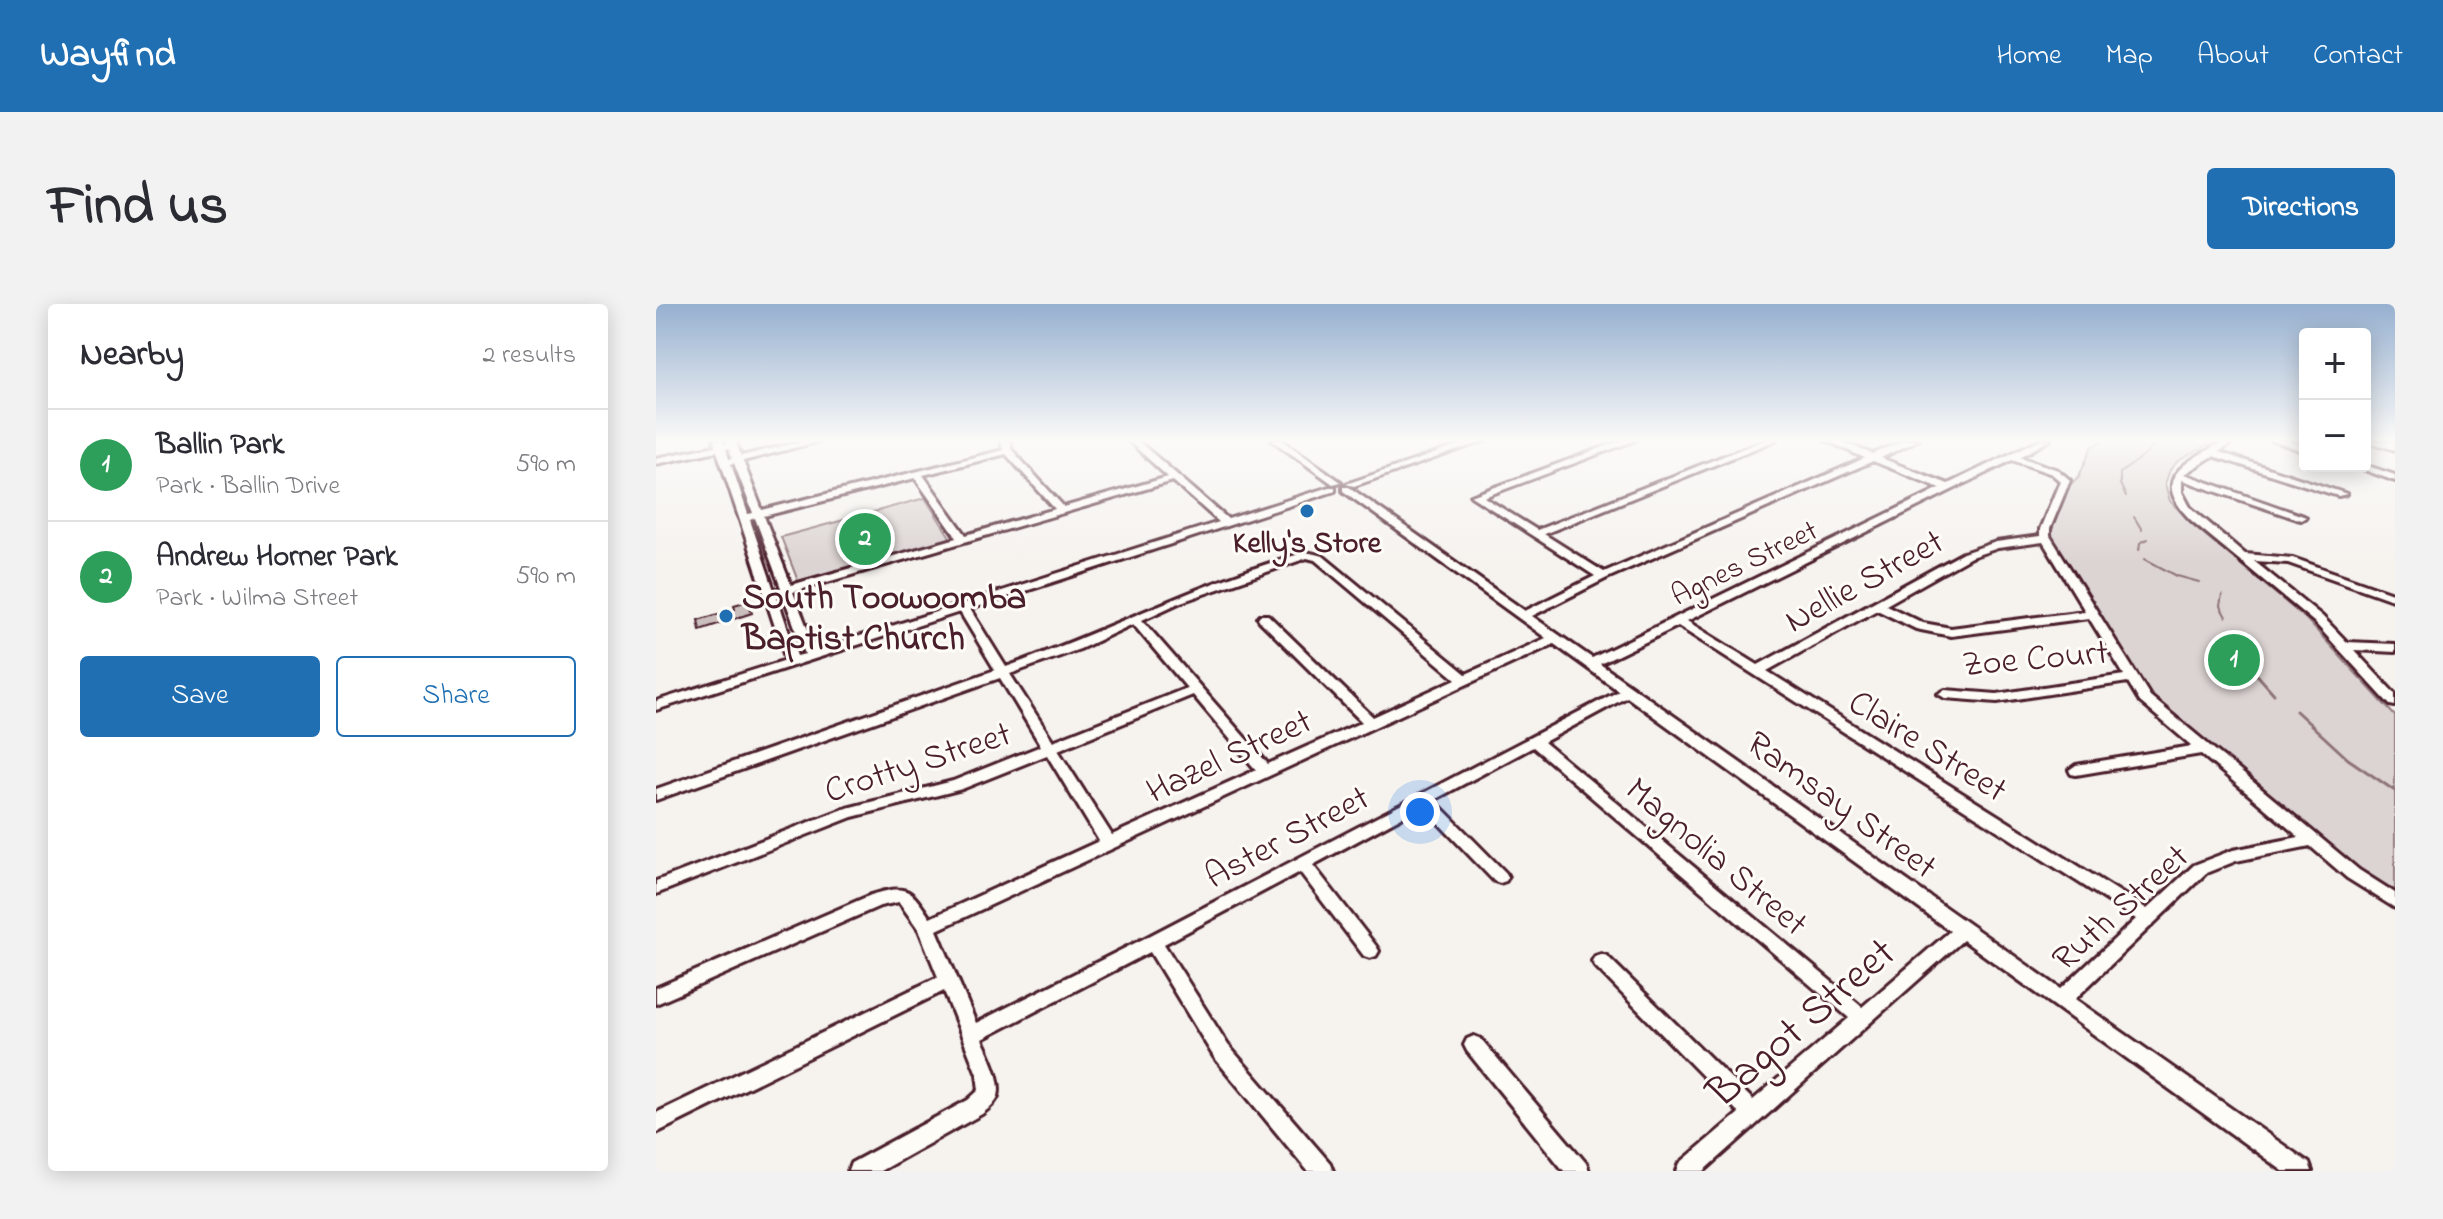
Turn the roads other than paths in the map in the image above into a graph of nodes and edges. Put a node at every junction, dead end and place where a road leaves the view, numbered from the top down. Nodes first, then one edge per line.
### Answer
1 (735, 480) edge
2 (741, 480) edge
3 (891, 480) edge
4 (922, 480) edge
5 (1036, 480) edge
6 (1165, 480) edge
7 (1177, 480) edge
8 (1333, 480) edge
9 (1358, 480) edge
10 (1516, 480) edge
11 (1670, 480) edge
12 (1822, 480) edge
13 (1929, 480) edge
14 (1964, 480) edge
15 (2065, 480) edge
16 (2177, 480) edge
17 (2194, 480) edge
18 (2300, 480) edge
19 (1341, 486) junction
20 (1948, 488) junction
21 (2342, 494) dead end
22 (1061, 510) junction
23 (757, 514) junction
24 (2301, 517) dead end
25 (744, 518) junction
26 (1226, 523) junction
27 (1536, 534) junction
28 (2046, 538) junction
29 (963, 539) junction
30 (2242, 557) junction
31 (1603, 576) junction
32 (787, 590) junction
33 (770, 595) junction
34 (2395, 598) edge
35 (1877, 605) junction
36 (963, 608) junction
37 (2092, 614) junction
38 (1525, 615) junction
39 (1264, 618) dead end
40 (1135, 619) junction
41 (1679, 621) junction
42 (1556, 638) junction
43 (2343, 646) junction
44 (2395, 648) edge
45 (812, 656) junction
46 (793, 662) junction
47 (1592, 663) junction
48 (1758, 671) junction
49 (1002, 672) junction
50 (1463, 678) junction
51 (2131, 678) junction
52 (1197, 689) junction
53 (1630, 690) junction
54 (1945, 694) dead end
55 (2395, 702) edge
56 (656, 706) edge
57 (1369, 721) junction
58 (1534, 741) junction
59 (1050, 747) junction
60 (2204, 749) junction
61 (1265, 770) junction
62 (2076, 770) dead end
63 (656, 795) edge
64 (1424, 799) junction
65 (2312, 840) junction
66 (1108, 842) junction
67 (1302, 863) junction
68 (1500, 877) dead end
69 (656, 888) edge
70 (2395, 901) edge
71 (2147, 917) junction
72 (927, 927) junction
73 (1964, 929) junction
74 (1153, 942) junction
75 (1370, 951) dead end
76 (1601, 961) dead end
77 (948, 981) junction
78 (656, 996) edge
79 (2062, 1000) junction
80 (1861, 1017) junction
81 (971, 1035) junction
82 (1474, 1045) dead end
83 (1752, 1113) junction
84 (656, 1123) edge
85 (859, 1171) edge
86 (1322, 1171) edge
87 (1578, 1171) edge
88 (1688, 1171) edge
89 (2301, 1171) edge

1 - 25 street
2 - 23 street
3 - 23 street
4 - 29 street
5 - 22 street
6 - 22 street
7 - 26 street
8 - 19 street, Ramsay Street
9 - 19 street
10 - 27 street
11 - 27 street
12 - 31 street
13 - 20 street
14 - 20 street, Agnes Street
15 - 28 street
16 - 30 street
17 - 24 street
18 - 21 street
19 - 26 street
19 - 38 street, Ramsay Street
20 - 41 street, Agnes Street
22 - 29 street
23 - 25 street
23 - 32 street
25 - 33 street
26 - 36 street
27 - 31 street
28 - 35 street, Nellie Street
28 - 37 street
29 - 32 street
30 - 34 street
30 - 43 street
31 - 38 street
32 - 33 street
32 - 45 street
33 - 46 street
35 - 37 street
35 - 48 street, Nellie Street
36 - 45 street
36 - 49 street
37 - 51 street
38 - 42 street, Ramsay Street
39 - 57 street
40 - 49 street
40 - 50 street
40 - 52 street
41 - 47 street, Agnes Street
41 - 48 street, Claire Street
42 - 47 street, Ramsay Street
42 - 50 street, Hazel Street
43 - 44 street
43 - 55 street
45 - 46 street
46 - 56 street
47 - 53 street, Ramsay Street
48 - 71 street, Claire Street
49 - 59 street
49 - 63 street
50 - 57 street, Hazel Street
51 - 54 street, Zoe Court
51 - 60 street
52 - 59 street, Crotty Street
52 - 61 street
53 - 58 street, Aster Street
53 - 73 street, Ramsay Street
57 - 61 street, Hazel Street
58 - 64 street, Aster Street
58 - 80 street, Magnolia Street
59 - 66 street
59 - 69 street, Crotty Street
60 - 62 street
60 - 65 street
61 - 66 street, Hazel Street
64 - 67 street, Aster Street
64 - 68 street
65 - 70 street
65 - 71 street, Ruth Street
66 - 72 street, Hazel Street
67 - 74 street, Aster Street
67 - 75 street
71 - 79 street, Ruth Street
72 - 77 street
72 - 78 street
73 - 79 street, Ramsay Street
73 - 80 street, Bagot Street
74 - 81 street, Aster Street
74 - 86 street
76 - 83 street
77 - 81 street
77 - 84 street
79 - 89 street, Ramsay Street
80 - 83 street, Bagot Street
81 - 85 street
82 - 87 street
83 - 88 street, Bagot Street

